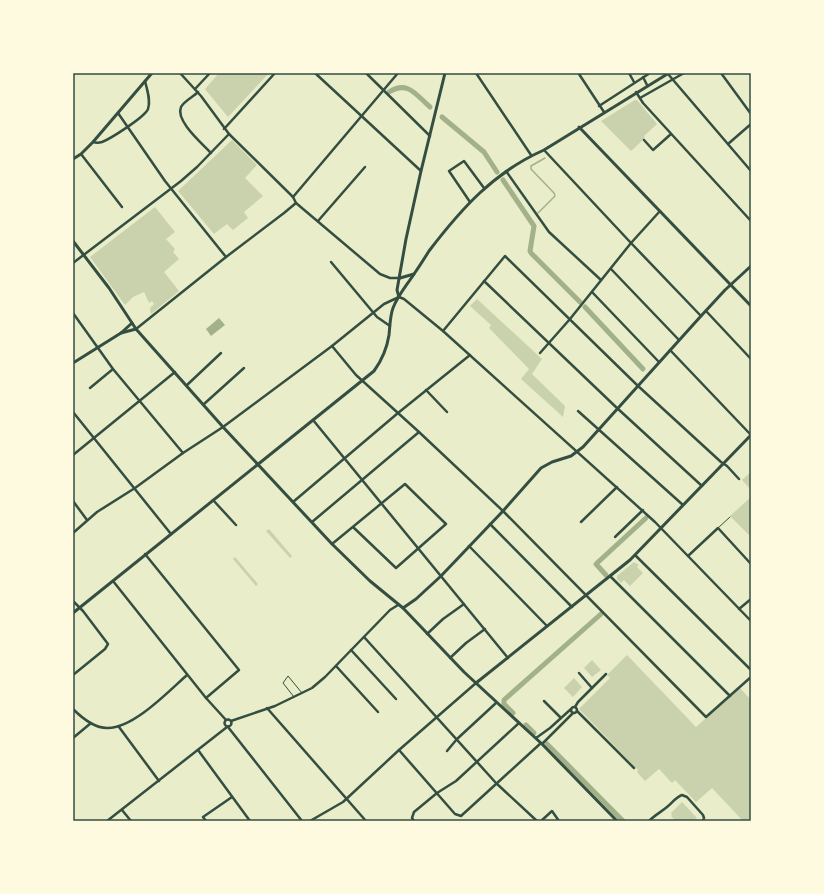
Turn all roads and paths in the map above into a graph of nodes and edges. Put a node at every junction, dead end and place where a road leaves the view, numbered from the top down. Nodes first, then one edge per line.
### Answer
1 (152, 73) edge
2 (180, 73) edge
3 (210, 73) edge
4 (275, 73) edge
5 (316, 73) edge
6 (366, 73) edge
7 (398, 73) edge
8 (445, 73) edge
9 (476, 73) edge
10 (581, 73) edge
11 (629, 73) edge
12 (650, 73) edge
13 (668, 73) edge
14 (684, 73) edge
15 (721, 73) edge
16 (643, 77) junction
17 (672, 80) junction
18 (145, 81) junction
19 (634, 82) junction
20 (647, 85) junction
21 (195, 89) junction
22 (642, 89) junction
23 (383, 90) junction
24 (198, 92) junction
25 (636, 93) junction
26 (649, 93) junction
27 (640, 98) junction
28 (643, 103) junction
29 (599, 106) junction
30 (604, 112) junction
31 (118, 113) junction
32 (751, 114) edge
33 (361, 116) junction
34 (751, 124) edge
35 (128, 126) junction
36 (579, 127) junction
37 (224, 129) junction
38 (229, 134) junction
39 (670, 134) junction
40 (430, 136) junction
41 (644, 140) dead end
42 (93, 142) junction
43 (728, 144) junction
44 (544, 150) junction
45 (212, 153) junction
46 (81, 154) junction
47 (531, 156) junction
48 (73, 159) edge
49 (365, 167) dead end
50 (421, 171) junction
51 (506, 171) junction
52 (751, 171) edge
53 (484, 188) junction
54 (171, 189) junction
55 (292, 198) junction
56 (470, 202) junction
57 (296, 203) junction
58 (122, 207) dead end
59 (660, 211) junction
60 (318, 221) junction
61 (751, 221) edge
62 (73, 241) edge
63 (631, 243) junction
64 (84, 254) junction
65 (226, 257) junction
66 (331, 262) dead end
67 (73, 263) edge
68 (751, 266) edge
69 (611, 269) junction
70 (414, 274) junction
71 (400, 278) junction
72 (601, 280) junction
73 (484, 281) junction
74 (731, 285) junction
75 (592, 292) junction
76 (399, 297) junction
77 (384, 304) junction
78 (751, 306) edge
79 (393, 308) junction
80 (706, 311) junction
81 (73, 313) edge
82 (373, 313) junction
83 (701, 316) junction
84 (570, 319) junction
85 (132, 323) junction
86 (390, 326) junction
87 (136, 328) junction
88 (443, 331) junction
89 (121, 333) junction
90 (679, 340) junction
91 (548, 343) junction
92 (332, 346) junction
93 (98, 347) junction
94 (670, 350) junction
95 (221, 353) dead end
96 (540, 353) dead end
97 (470, 356) junction
98 (751, 359) edge
99 (659, 362) junction
100 (73, 363) edge
101 (244, 368) dead end
102 (113, 369) junction
103 (175, 372) junction
104 (362, 380) junction
105 (187, 385) junction
106 (637, 385) junction
107 (90, 388) dead end
108 (426, 390) junction
109 (139, 401) junction
110 (204, 404) junction
111 (617, 408) junction
112 (578, 411) dead end
113 (73, 412) edge
114 (447, 412) dead end
115 (398, 413) junction
116 (313, 420) junction
117 (223, 427) junction
118 (599, 430) junction
119 (419, 432) junction
120 (751, 435) edge
121 (94, 438) junction
122 (183, 452) junction
123 (577, 452) junction
124 (73, 455) edge
125 (344, 457) junction
126 (258, 464) junction
127 (723, 464) junction
128 (739, 479) dead end
129 (362, 480) junction
130 (702, 486) junction
131 (617, 487) junction
132 (134, 488) junction
133 (213, 500) junction
134 (73, 501) edge
135 (293, 502) junction
136 (381, 503) junction
137 (683, 505) junction
138 (643, 510) junction
139 (503, 511) junction
140 (730, 517) dead end
141 (88, 520) junction
142 (312, 522) junction
143 (581, 522) dead end
144 (490, 524) junction
145 (236, 525) dead end
146 (353, 527) junction
147 (662, 528) junction
148 (718, 528) junction
149 (73, 533) edge
150 (171, 534) junction
151 (616, 537) dead end
152 (332, 544) junction
153 (469, 546) junction
154 (418, 548) junction
155 (145, 554) junction
156 (635, 555) junction
157 (688, 556) junction
158 (751, 564) edge
159 (441, 576) junction
160 (610, 576) junction
161 (113, 581) junction
162 (586, 596) junction
163 (751, 598) edge
164 (73, 601) edge
165 (398, 604) junction
166 (464, 604) junction
167 (572, 606) junction
168 (79, 608) junction
169 (403, 608) junction
170 (739, 609) junction
171 (73, 613) edge
172 (751, 621) edge
173 (547, 626) junction
174 (484, 629) junction
175 (427, 634) junction
176 (364, 637) junction
177 (351, 650) junction
178 (450, 658) junction
179 (508, 658) junction
180 (336, 666) junction
181 (751, 670) edge
182 (578, 674) dead end
183 (606, 674) dead end
184 (73, 675) edge
185 (187, 675) junction
186 (751, 677) edge
187 (476, 683) junction
188 (592, 688) junction
189 (302, 693) junction
190 (730, 696) junction
191 (294, 697) junction
192 (206, 698) junction
193 (396, 699) dead end
194 (544, 701) dead end
195 (496, 703) junction
196 (575, 707) junction
197 (267, 708) junction
198 (73, 709) edge
199 (571, 709) junction
200 (577, 711) junction
201 (378, 712) dead end
202 (573, 713) junction
203 (437, 718) junction
204 (561, 718) junction
205 (226, 720) junction
206 (231, 720) junction
207 (91, 723) junction
208 (519, 723) junction
209 (119, 727) junction
210 (228, 727) junction
211 (73, 738) edge
212 (536, 738) junction
213 (457, 739) junction
214 (542, 744) junction
215 (198, 750) junction
216 (399, 750) junction
217 (447, 751) dead end
218 (477, 761) junction
219 (634, 768) dead end
220 (159, 781) junction
221 (496, 783) junction
222 (437, 793) junction
223 (232, 797) junction
224 (347, 798) junction
225 (122, 810) junction
226 (107, 821) edge
227 (131, 821) edge
228 (206, 821) edge
229 (250, 821) edge
230 (302, 821) edge
231 (310, 821) edge
232 (366, 821) edge
233 (414, 821) edge
234 (537, 821) edge
235 (541, 821) edge
236 (559, 821) edge
237 (617, 821) edge
238 (649, 821) edge
239 (704, 821) edge

1 - 18 street
2 - 21 street
3 - 21 street
4 - 37 street
5 - 33 street
6 - 23 street
7 - 23 street
8 - 40 street
9 - 47 street
10 - 29 street
11 - 19 street
12 - 16 street
13 - 17 street
13 - 20 street
14 - 17 street
15 - 32 street
16 - 19 street
16 - 20 street
17 - 26 street
17 - 43 street
18 - 31 street
18 - 35 street
19 - 29 street
20 - 22 street
21 - 24 street
22 - 25 street
22 - 26 street
23 - 33 street
23 - 40 street
24 - 37 street
24 - 45 street
25 - 27 street
25 - 28 street
25 - 30 street
26 - 27 street
27 - 28 street
28 - 39 street
29 - 30 street
30 - 36 street
31 - 35 street
31 - 42 street
33 - 50 street
33 - 55 street
34 - 43 street
35 - 42 street
35 - 54 street
36 - 44 street
36 - 59 street
37 - 38 street
38 - 45 street
38 - 55 street
39 - 41 street
39 - 61 street
40 - 50 street
42 - 46 street
43 - 52 street
44 - 47 street
44 - 63 street
45 - 54 street
46 - 48 street
46 - 58 street
47 - 51 street
49 - 60 street
50 - 71 street
51 - 53 street
51 - 72 street
53 - 56 street
53 - 56 street
54 - 64 street
54 - 65 street
55 - 57 street
56 - 70 street
57 - 60 street
57 - 65 street
59 - 63 street
59 - 74 street
60 - 71 street
62 - 64 street
63 - 69 street
63 - 83 street
64 - 67 street
64 - 85 street
65 - 87 street
66 - 82 street
68 - 74 street
69 - 72 street
69 - 90 street
70 - 71 street
70 - 76 street
71 - 76 street
72 - 75 street
73 - 84 street
73 - 88 street
73 - 91 street
74 - 78 street
74 - 80 street
75 - 84 street
75 - 99 street
76 - 77 street
76 - 79 street
76 - 88 street
77 - 79 street
77 - 82 street
79 - 86 street
80 - 83 street
80 - 98 street
81 - 93 street
82 - 86 street
82 - 92 street
83 - 90 street
84 - 91 street
84 - 106 street
85 - 87 street
85 - 89 street
86 - 104 street
87 - 89 street
87 - 103 street
88 - 97 street
89 - 93 street
90 - 94 street
91 - 96 street
91 - 111 street
92 - 104 street
92 - 117 street
93 - 100 street
93 - 102 street
94 - 99 street
94 - 120 street
95 - 105 street
97 - 108 street
97 - 123 street
99 - 106 street
101 - 110 street
102 - 107 street
102 - 109 street
103 - 105 street
103 - 109 street
104 - 115 street
104 - 116 street
105 - 110 street
106 - 111 street
106 - 127 street
108 - 114 street
108 - 115 street
109 - 121 street
109 - 122 street
110 - 117 street
111 - 118 street
111 - 130 street
112 - 118 street
113 - 121 street
115 - 119 street
115 - 125 street
116 - 125 street
116 - 126 street
117 - 122 street
117 - 126 street
118 - 123 street
118 - 137 street
119 - 129 street
119 - 139 street
120 - 127 street
121 - 124 street
121 - 132 street
122 - 132 street
123 - 131 street
123 - 139 street
125 - 129 street
125 - 135 street
126 - 133 street
126 - 135 street
127 - 128 street
127 - 130 street
129 - 136 street
129 - 142 street
130 - 137 street
131 - 138 street
131 - 143 street
132 - 141 street
132 - 150 street
133 - 145 street
133 - 150 street
134 - 141 street
135 - 142 street
136 - 146 street
136 - 154 street
136 - 154 street
137 - 147 street
138 - 147 street
138 - 151 street
139 - 144 street
139 - 162 street
140 - 148 lane
141 - 149 street
142 - 152 street
144 - 153 street
144 - 167 street
146 - 152 street
146 - 154 street
147 - 156 street
147 - 157 street
148 - 157 street
148 - 158 street
150 - 155 street
152 - 165 street
153 - 159 street
153 - 173 street
154 - 159 street
155 - 161 street
155 - 192 street
156 - 160 street
156 - 181 street
157 - 170 street
159 - 166 street
159 - 169 street
160 - 162 street
160 - 190 street
161 - 168 street
161 - 185 street
162 - 167 street
162 - 190 street
163 - 170 street
164 - 168 street
165 - 169 street
165 - 176 street
166 - 174 street
166 - 175 street
167 - 173 street
168 - 171 street
168 - 184 street
169 - 175 street
170 - 172 street
173 - 179 street
174 - 178 street
174 - 179 street
175 - 178 street
176 - 177 street
176 - 203 street
177 - 180 street
177 - 193 street
178 - 187 street
179 - 187 street
180 - 189 street
180 - 201 street
182 - 188 street
183 - 188 street
185 - 192 street
185 - 209 street
186 - 190 street
187 - 195 street
187 - 203 street
188 - 196 street
189 - 191 street
189 - 191 lane
191 - 197 street
192 - 205 street
194 - 204 street
195 - 208 street
195 - 213 street
196 - 199 street
196 - 200 street
197 - 206 street
197 - 224 street
198 - 207 street
199 - 202 street
199 - 204 street
200 - 202 street
200 - 219 street
202 - 214 street
203 - 213 street
203 - 216 street
204 - 212 street
205 - 206 street
205 - 210 street
206 - 210 street
207 - 209 street
207 - 211 street
208 - 212 street
208 - 218 street
209 - 220 street
210 - 215 street
210 - 230 street
212 - 214 street
213 - 217 street
213 - 218 street
214 - 221 street
214 - 237 street
215 - 220 street
215 - 223 street
216 - 222 street
216 - 224 street
218 - 221 street
218 - 222 street
220 - 225 street
221 - 222 street
221 - 234 street
222 - 233 street
223 - 228 street
223 - 229 street
224 - 231 street
224 - 232 street
225 - 226 street
225 - 227 street
235 - 236 street
238 - 239 street

